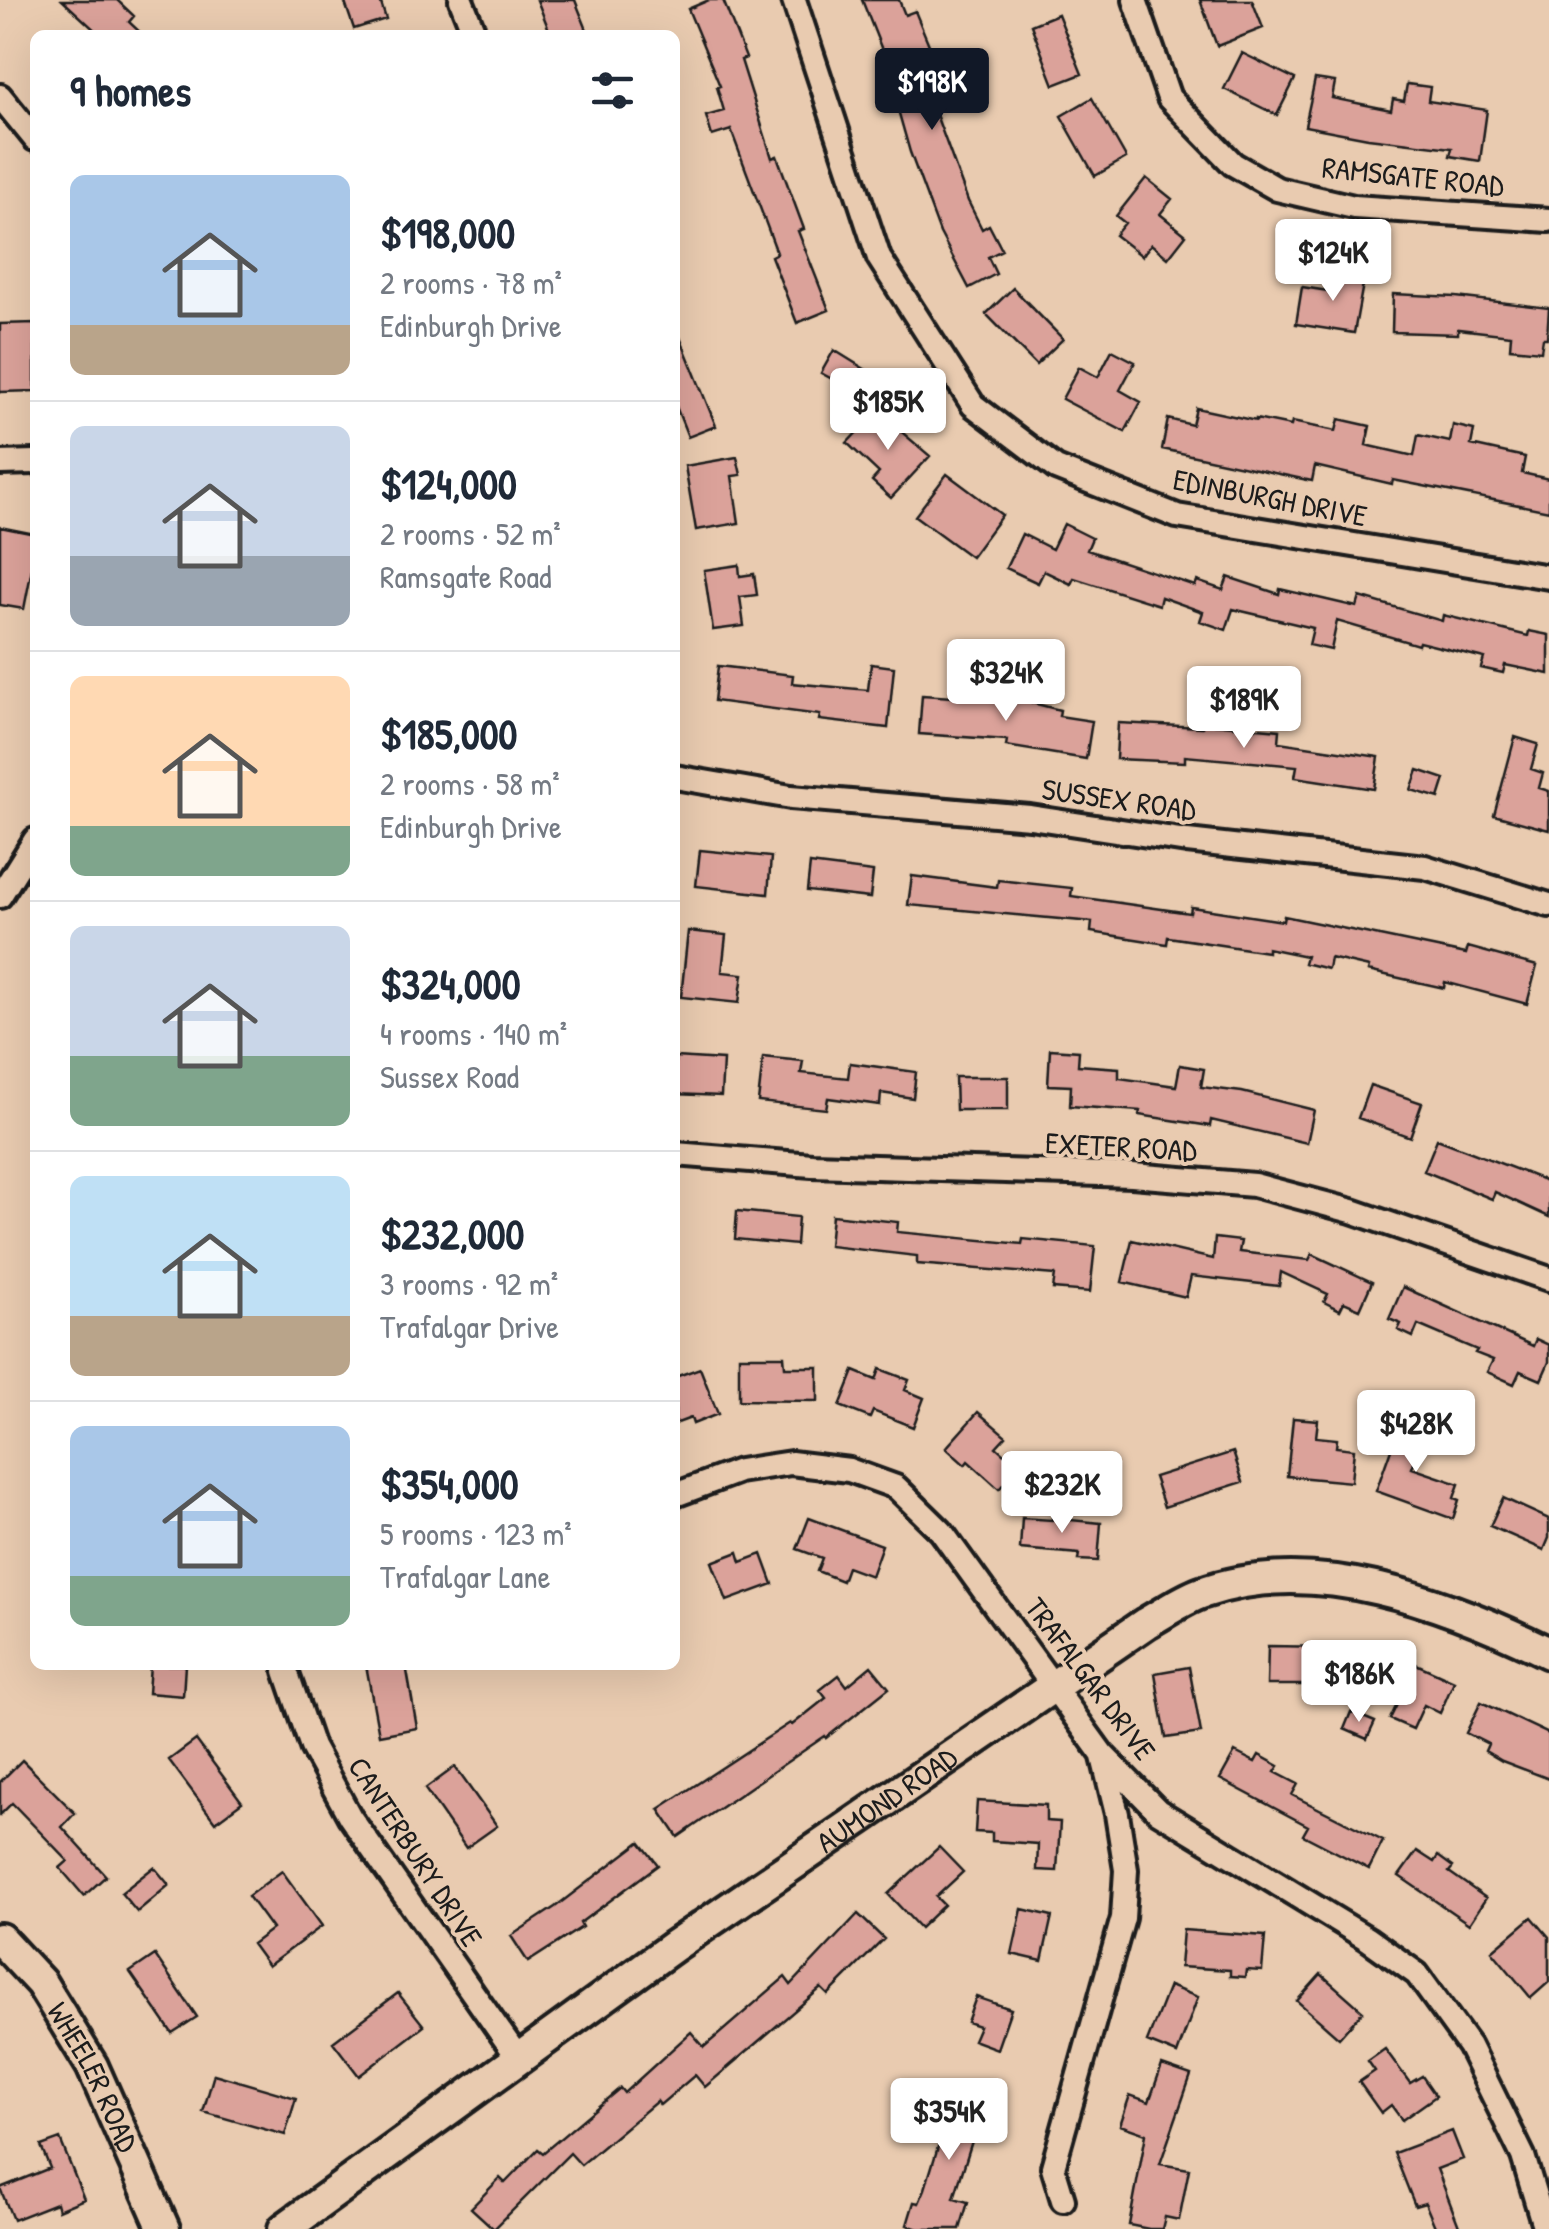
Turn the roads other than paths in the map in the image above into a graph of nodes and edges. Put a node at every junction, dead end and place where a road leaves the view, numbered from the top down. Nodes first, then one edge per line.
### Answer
1 (461, 0) edge
2 (794, 0) edge
3 (1135, 0) edge
4 (473, 30) edge
5 (0, 96) edge
6 (30, 133) edge
7 (1549, 220) edge
8 (30, 462) edge
9 (0, 463) edge
10 (1549, 577) edge
11 (680, 778) edge
12 (30, 848) edge
13 (0, 896) edge
14 (1549, 905) edge
15 (680, 1154) edge
16 (1549, 1279) edge
17 (680, 1493) edge
18 (1549, 1653) edge
19 (286, 1670) edge
20 (1051, 1688) junction
21 (1102, 1754) junction
22 (0, 1939) edge
23 (519, 2059) junction
24 (1062, 2200) dead end
25 (164, 2229) edge
26 (284, 2229) edge
27 (1545, 2229) edge

1 - 4 street
2 - 10 street, EDINBURGH DRIVE
3 - 7 street, RAMSGATE ROAD
5 - 6 street
8 - 9 street
11 - 14 street, SUSSEX ROAD
12 - 13 street
15 - 16 street, EXETER ROAD
17 - 20 street, TRAFALGAR DRIVE
18 - 20 street, AUMOND ROAD
19 - 23 street, CANTERBURY DRIVE
20 - 21 street, TRAFALGAR DRIVE
20 - 23 street, AUMOND ROAD
21 - 24 street
21 - 27 street, TRAFALGAR DRIVE
22 - 25 street, WHEELER ROAD
23 - 26 street, AUMOND ROAD

